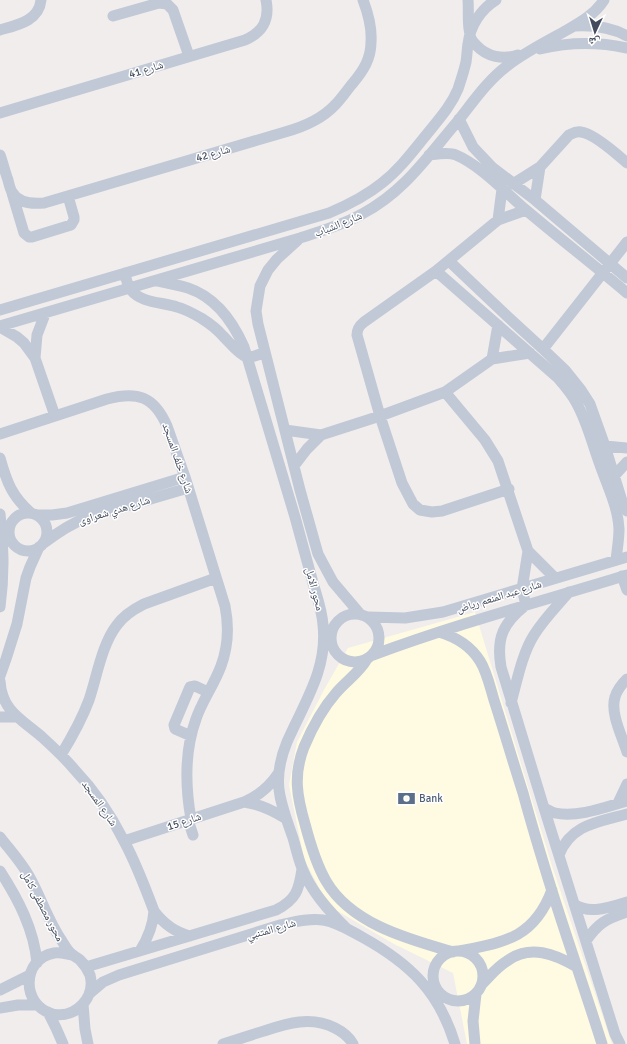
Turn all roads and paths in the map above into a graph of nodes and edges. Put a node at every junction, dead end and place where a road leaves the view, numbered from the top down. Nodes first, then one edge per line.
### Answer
1 (41, 0) edge
2 (266, 0) edge
3 (363, 0) edge
4 (468, 0) edge
5 (496, 0) edge
6 (604, 0) edge
7 (112, 16) dead end
8 (573, 26) junction
9 (0, 30) edge
10 (470, 35) junction
11 (627, 36) edge
12 (627, 48) edge
13 (532, 50) junction
14 (189, 56) junction
15 (459, 87) junction
16 (475, 99) junction
17 (0, 113) edge
18 (459, 119) junction
19 (0, 155) edge
20 (429, 155) junction
21 (627, 163) edge
22 (540, 166) junction
23 (489, 171) junction
24 (513, 184) junction
25 (502, 189) junction
26 (12, 193) junction
27 (68, 196) junction
28 (535, 200) junction
29 (526, 210) junction
30 (498, 220) junction
31 (296, 222) junction
32 (300, 238) junction
33 (627, 242) edge
34 (449, 261) junction
35 (610, 263) junction
36 (436, 271) junction
37 (124, 273) junction
38 (603, 273) junction
39 (627, 278) edge
40 (158, 281) junction
41 (130, 289) junction
42 (627, 293) edge
43 (0, 310) edge
44 (45, 314) junction
45 (498, 325) junction
46 (0, 327) edge
47 (543, 348) junction
48 (264, 353) junction
49 (530, 353) junction
50 (35, 358) junction
51 (248, 358) junction
52 (492, 359) junction
53 (561, 374) junction
54 (445, 392) junction
55 (55, 416) junction
56 (380, 416) junction
57 (285, 430) junction
58 (0, 434) edge
59 (321, 435) junction
60 (605, 446) junction
61 (627, 448) edge
62 (0, 458) edge
63 (627, 462) edge
64 (294, 466) junction
65 (615, 475) junction
66 (184, 477) junction
67 (188, 488) junction
68 (508, 489) junction
69 (618, 502) junction
70 (627, 511) edge
71 (34, 514) junction
72 (3, 523) edge
73 (42, 545) junction
74 (14, 546) junction
75 (528, 551) junction
76 (622, 558) edge
77 (3, 564) junction
78 (625, 576) edge
79 (216, 578) junction
80 (555, 578) junction
81 (522, 588) junction
82 (627, 590) edge
83 (570, 592) junction
84 (526, 605) junction
85 (0, 607) edge
86 (364, 616) junction
87 (323, 626) junction
88 (439, 632) junction
89 (332, 641) junction
90 (322, 656) junction
91 (370, 657) junction
92 (0, 676) edge
93 (627, 679) edge
94 (0, 681) edge
95 (208, 692) junction
96 (511, 703) junction
97 (0, 716) edge
98 (16, 716) junction
99 (518, 725) junction
100 (504, 730) junction
101 (191, 736) junction
102 (627, 752) edge
103 (61, 755) junction
104 (278, 774) junction
105 (627, 784) edge
106 (244, 802) junction
107 (623, 802) edge
108 (544, 808) junction
109 (591, 811) junction
110 (627, 814) edge
111 (285, 818) junction
112 (190, 820) junction
113 (594, 823) junction
114 (193, 835) dead end
115 (308, 836) junction
116 (0, 837) edge
117 (124, 841) junction
118 (294, 841) junction
119 (559, 855) junction
120 (302, 869) junction
121 (0, 871) edge
122 (552, 890) junction
123 (627, 902) edge
124 (574, 904) junction
125 (276, 910) junction
126 (154, 911) junction
127 (610, 912) junction
128 (627, 912) edge
129 (280, 924) junction
130 (346, 928) junction
131 (190, 936) junction
132 (586, 942) junction
133 (140, 951) junction
134 (456, 951) junction
135 (72, 955) junction
136 (37, 962) junction
137 (86, 967) junction
138 (577, 967) junction
139 (30, 975) junction
140 (417, 976) junction
141 (433, 978) junction
142 (600, 987) junction
143 (479, 989) junction
144 (0, 990) edge
145 (586, 991) junction
146 (90, 993) junction
147 (450, 999) junction
148 (83, 1004) junction
149 (37, 1005) junction
150 (0, 1008) edge
151 (48, 1012) junction
152 (446, 1020) junction
153 (63, 1044) edge
154 (88, 1044) edge
155 (223, 1044) edge
156 (353, 1044) edge
157 (455, 1044) edge
158 (475, 1044) edge
159 (602, 1044) edge
160 (620, 1044) edge

1 - 9 street
2 - 14 street, شارع 41
3 - 27 street, شارع 42
4 - 10 street
5 - 10 street, شارع الشباب
6 - 8 street, شارع الشباب
7 - 14 street
8 - 11 street
8 - 13 street, شارع الشباب
10 - 13 street
10 - 15 street, شارع الشباب
12 - 13 street
13 - 16 street, شارع الشباب
14 - 17 street, شارع 41
15 - 16 street
15 - 31 street, شارع الشباب
16 - 18 street, شارع الشباب
18 - 20 street, شارع الشباب
18 - 23 street
19 - 26 street
20 - 23 street
20 - 32 street, شارع الشباب
21 - 22 street
22 - 24 street
22 - 28 street
23 - 24 street
23 - 25 street
24 - 28 street
25 - 29 street
25 - 30 street
26 - 27 street, شارع 42
26 - 27 street
28 - 35 street
29 - 30 street
29 - 38 street
30 - 34 street
31 - 32 street
31 - 37 street, شارع الشباب
32 - 40 street, شارع الشباب
32 - 48 street, محور الامل
33 - 35 street
34 - 36 street
34 - 47 street
35 - 38 street
35 - 39 street
36 - 45 street
36 - 56 street
37 - 41 street
37 - 43 street, شارع الشباب
38 - 42 street
38 - 47 street
40 - 41 street, شارع الشباب
40 - 51 street, محور الامل
41 - 44 street, شارع الشباب
41 - 51 street
44 - 46 street, شارع الشباب
44 - 50 street
45 - 49 street
45 - 52 street
46 - 50 street
47 - 53 street
48 - 51 street
48 - 57 street, محور الامل
49 - 52 street
49 - 53 street
50 - 55 street
51 - 87 street, محور الامل
52 - 54 street
53 - 60 street
53 - 69 street
54 - 56 street
54 - 68 street
55 - 58 street, شارع خلف المسجد
55 - 66 street, شارع خلف المسجد
56 - 59 street
56 - 68 street
57 - 59 street
57 - 64 street, محور الامل
59 - 64 street
60 - 61 street
60 - 65 street
62 - 71 street
63 - 65 street
64 - 86 street, محور الامل
65 - 69 street
66 - 67 street, شارع خلف المسجد
66 - 71 street, شارع هدي شعراوى
67 - 73 street, شارع هدي شعراوى
67 - 79 street, شارع خلف المسجد
68 - 75 street
69 - 70 street
69 - 76 street
71 - 72 street
71 - 73 street
72 - 74 street
72 - 77 street
73 - 74 street
73 - 92 street, شارع هدي شعراوى
74 - 77 street
75 - 80 street
75 - 81 street
76 - 80 street, شارع عبد المنعم رياض
77 - 85 street
78 - 82 street
78 - 83 street, شارع عبد المنعم رياض
79 - 95 street, شارع خلف المسجد
79 - 103 street
80 - 81 street, شارع عبد المنعم رياض
81 - 84 street
81 - 86 street, شارع عبد المنعم رياض
83 - 84 street, شارع عبد المنعم رياض
83 - 96 street
84 - 88 street, شارع عبد المنعم رياض
84 - 96 street
86 - 89 street
86 - 91 street
87 - 89 street
87 - 90 street, محور الامل
88 - 91 street, شارع عبد المنعم رياض
88 - 100 street
89 - 90 street
89 - 91 street
90 - 104 street, محور الامل
91 - 115 street
93 - 102 street
94 - 98 street, شارع المسجد
95 - 101 street, شارع خلف المسجد
95 - 101 street
96 - 99 street
97 - 98 street
98 - 103 street, شارع المسجد
99 - 100 street
99 - 108 street
100 - 122 street
101 - 112 street, شارع خلف المسجد
103 - 117 street, شارع المسجد
104 - 106 street, شارع 15
104 - 111 street, محور الامل
105 - 107 street
106 - 111 street
106 - 112 street, شارع 15
107 - 109 street
108 - 109 street
108 - 119 street
109 - 113 street
110 - 113 street
111 - 118 street, محور الامل
112 - 114 street, شارع خلف المسجد
112 - 117 street, شارع 15
113 - 119 street
115 - 118 street
115 - 134 street
116 - 135 street, محور مصطفى كامل
117 - 126 street, شارع المسجد
118 - 120 street, محور الامل
119 - 124 street
120 - 125 street, شارع المتنبي
120 - 130 street, محور الامل
121 - 136 street, محور مصطفى كامل
122 - 134 street
122 - 138 street
123 - 127 street
124 - 127 street
124 - 132 street
125 - 129 street
125 - 131 street, شارع المتنبي
126 - 131 street, شارع المسجد
126 - 133 street
127 - 128 street
127 - 132 street
129 - 130 street, شارع المتنبي
129 - 146 street, شارع المتنبي
130 - 140 street, شارع المتنبي
131 - 133 street, شارع المتنبي
132 - 142 street
133 - 137 street, شارع المتنبي
134 - 141 street
134 - 143 street
135 - 136 street
135 - 137 street
136 - 139 street
137 - 146 street
138 - 143 street
138 - 145 street
139 - 144 street
139 - 149 street
140 - 141 street
140 - 152 street, شارع المتنبي
141 - 147 street
142 - 145 street
142 - 160 street
143 - 147 street
143 - 158 street
145 - 159 street
146 - 148 street
147 - 152 street
148 - 151 street
148 - 154 street
149 - 150 street
149 - 151 street
151 - 153 street
152 - 157 street, شارع المتنبي
155 - 156 street

